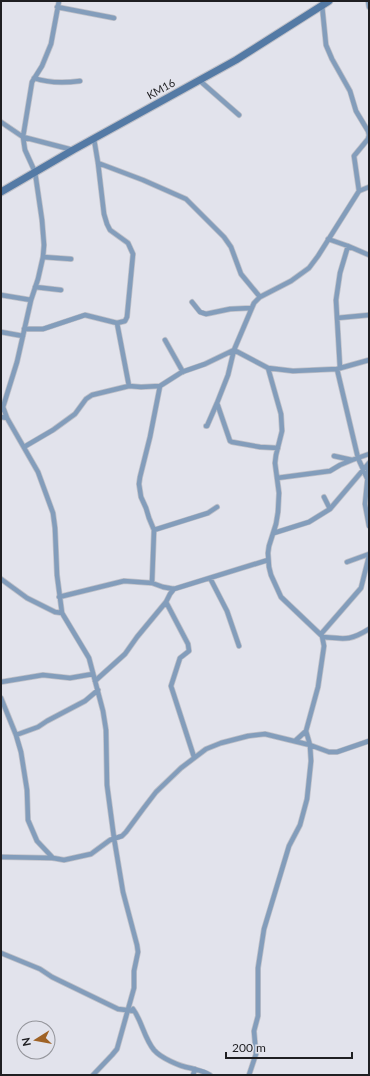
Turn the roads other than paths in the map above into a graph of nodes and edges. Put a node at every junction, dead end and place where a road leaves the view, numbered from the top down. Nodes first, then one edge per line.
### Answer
1 (59, 1) edge
2 (329, 1) edge
3 (368, 1) edge
4 (322, 5) junction
5 (369, 7) edge
6 (57, 8) junction
7 (114, 18) dead end
8 (34, 78) junction
9 (199, 80) junction
10 (80, 81) dead end
11 (239, 115) dead end
12 (1, 122) edge
13 (23, 137) junction
14 (94, 139) junction
15 (72, 150) junction
16 (98, 163) junction
17 (35, 172) junction
18 (369, 187) edge
19 (359, 191) junction
20 (1, 192) edge
21 (328, 239) junction
22 (348, 246) junction
23 (369, 255) edge
24 (43, 257) junction
25 (72, 259) dead end
26 (35, 286) junction
27 (61, 290) dead end
28 (1, 295) edge
29 (260, 297) junction
30 (31, 300) junction
31 (192, 302) dead end
32 (251, 308) junction
33 (369, 315) edge
34 (337, 318) junction
35 (117, 323) junction
36 (24, 329) junction
37 (1, 332) edge
38 (23, 336) junction
39 (165, 340) dead end
40 (234, 350) junction
41 (369, 360) edge
42 (268, 368) junction
43 (339, 369) junction
44 (183, 372) junction
45 (129, 386) junction
46 (160, 386) junction
47 (217, 403) junction
48 (2, 409) edge
49 (1, 417) edge
50 (8, 418) junction
51 (206, 426) dead end
52 (24, 447) junction
53 (278, 448) junction
54 (369, 454) edge
55 (334, 456) dead end
56 (358, 458) junction
57 (352, 460) junction
58 (369, 462) edge
59 (363, 470) junction
60 (277, 478) junction
61 (367, 478) junction
62 (324, 497) dead end
63 (217, 507) dead end
64 (330, 509) junction
65 (369, 526) edge
66 (154, 530) junction
67 (274, 533) junction
68 (369, 555) edge
69 (268, 560) junction
70 (347, 562) dead end
71 (210, 578) junction
72 (1, 579) edge
73 (152, 583) junction
74 (174, 589) junction
75 (59, 596) junction
76 (166, 602) junction
77 (62, 613) junction
78 (369, 629) edge
79 (322, 636) junction
80 (239, 646) dead end
81 (93, 674) junction
82 (96, 681) junction
83 (1, 682) edge
84 (98, 690) junction
85 (1, 698) edge
86 (306, 731) junction
87 (16, 735) junction
88 (294, 741) junction
89 (369, 741) edge
90 (310, 745) junction
91 (194, 757) junction
92 (114, 838) junction
93 (1, 857) edge
94 (53, 858) junction
95 (1, 953) edge
96 (129, 1004) junction
97 (127, 1011) junction
98 (134, 1011) junction
99 (180, 1065) junction
100 (195, 1069) junction
101 (93, 1075) edge
102 (192, 1075) edge
103 (210, 1075) edge
104 (249, 1075) edge

1 - 6 street
2 - 4 street, KM16
3 - 5 street
4 - 9 street, KM16
4 - 19 street
6 - 7 street
6 - 8 street
8 - 10 street
8 - 13 street
9 - 11 street
9 - 14 street, KM16
12 - 13 street
13 - 15 street
13 - 17 street
14 - 15 street, KM16
14 - 16 street
15 - 17 street, KM16
16 - 29 street
16 - 35 street
17 - 20 street, KM16
17 - 24 street
18 - 19 street
19 - 21 street
21 - 22 street
21 - 29 street
22 - 23 street
22 - 34 street
24 - 25 street
24 - 26 street
26 - 27 street
26 - 30 street
28 - 30 street
29 - 32 street
30 - 36 street
31 - 32 street
32 - 40 street
33 - 34 street
34 - 43 street
35 - 36 street
35 - 45 street
36 - 38 street
37 - 38 street
38 - 48 street
39 - 44 street
40 - 42 street
40 - 44 street
40 - 47 street
41 - 43 street
42 - 43 street
42 - 53 street
43 - 56 street
44 - 46 street
45 - 46 street
45 - 52 street
46 - 66 street
47 - 51 street
47 - 53 street
48 - 50 street
49 - 50 street
50 - 52 street
52 - 75 street
53 - 60 street
54 - 56 street
55 - 57 street
56 - 57 street
56 - 59 street
57 - 60 street
58 - 59 street
58 - 61 street
59 - 61 street
59 - 64 street
60 - 67 street
61 - 65 street
62 - 64 street
63 - 66 street
64 - 67 street
66 - 73 street
67 - 69 street
68 - 70 street
68 - 79 street
69 - 71 street
69 - 79 street
71 - 74 street
71 - 80 street
72 - 77 street
73 - 74 street
73 - 75 street
74 - 76 street
75 - 77 street
76 - 82 street
76 - 91 street
77 - 81 street
78 - 79 street
79 - 86 street
81 - 82 street
81 - 83 street
82 - 84 street
84 - 87 street
84 - 92 street
85 - 87 street
86 - 88 street
86 - 90 street
87 - 94 street
88 - 90 street
88 - 91 street
89 - 90 street
90 - 104 street
91 - 92 street
92 - 94 street
92 - 96 street
93 - 94 street
95 - 97 street
96 - 97 street
96 - 98 street
97 - 98 street
97 - 101 street
98 - 99 street
99 - 100 street
99 - 102 street
100 - 102 street
100 - 103 street

